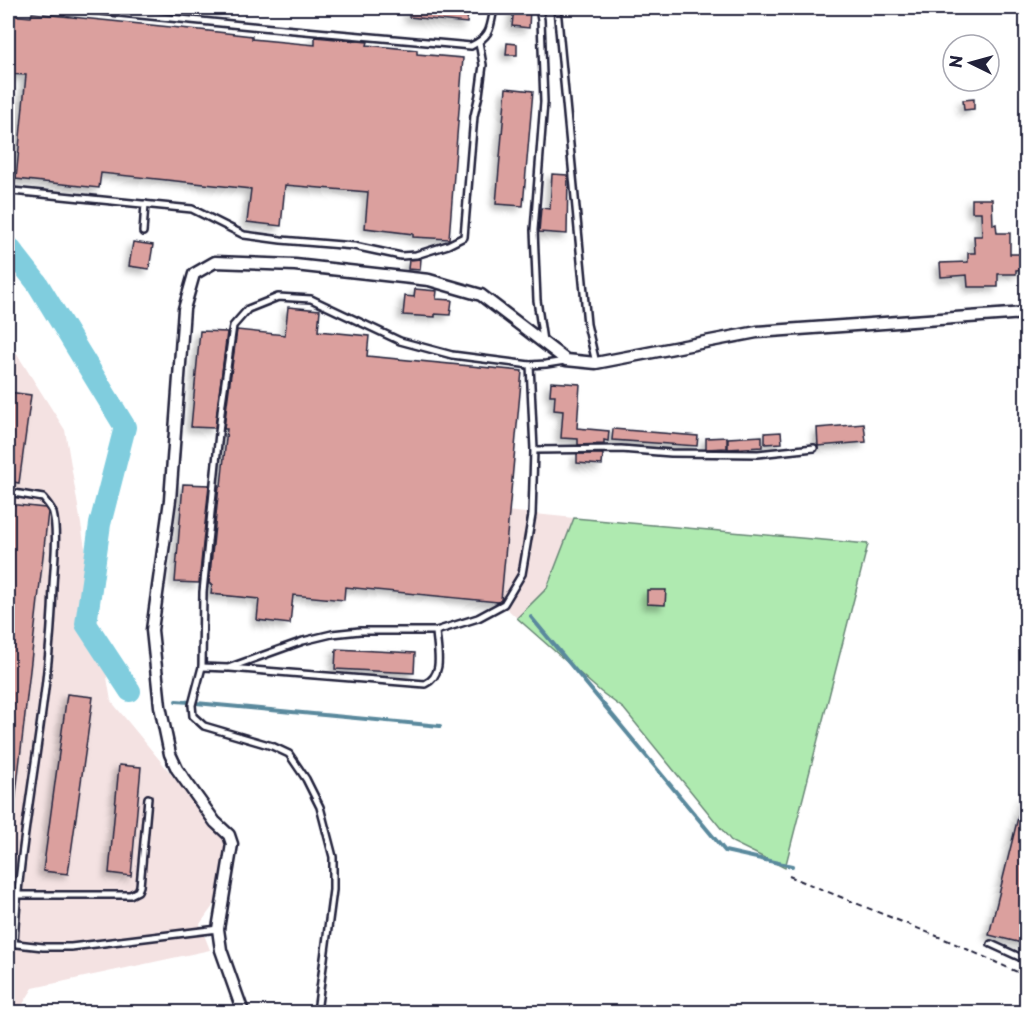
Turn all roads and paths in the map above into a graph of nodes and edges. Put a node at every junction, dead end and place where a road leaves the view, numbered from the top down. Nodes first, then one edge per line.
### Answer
1 (70, 8) edge
2 (157, 8) edge
3 (494, 8) edge
4 (539, 8) edge
5 (557, 8) edge
6 (159, 17) junction
7 (479, 42) junction
8 (8, 188) edge
9 (145, 204) junction
10 (143, 232) dead end
11 (1026, 313) edge
12 (543, 341) junction
13 (566, 360) junction
14 (596, 363) junction
15 (530, 365) junction
16 (814, 448) dead end
17 (534, 450) junction
18 (8, 492) edge
19 (436, 631) junction
20 (202, 667) junction
21 (228, 668) junction
22 (148, 798) dead end
23 (789, 876) dead end
24 (8, 895) edge
25 (17, 895) junction
26 (218, 929) junction
27 (11, 943) edge
28 (991, 944) dead end
29 (1026, 960) edge
30 (1026, 976) edge
31 (243, 1012) edge
32 (316, 1012) edge

1 - 6 lane
2 - 6 lane
3 - 7 lane
4 - 12 lane
5 - 14 lane
6 - 7 lane
7 - 9 lane
8 - 9 lane
9 - 10 lane
11 - 14 street
12 - 13 street
12 - 26 street
13 - 14 street
13 - 15 lane
15 - 17 lane
15 - 20 lane
16 - 17 lane
17 - 19 lane
18 - 25 lane
19 - 21 lane
19 - 21 lane
20 - 21 lane
20 - 32 lane
22 - 25 lane
23 - 30 path
24 - 25 lane
25 - 27 lane
26 - 27 lane
26 - 31 street
28 - 29 lane

